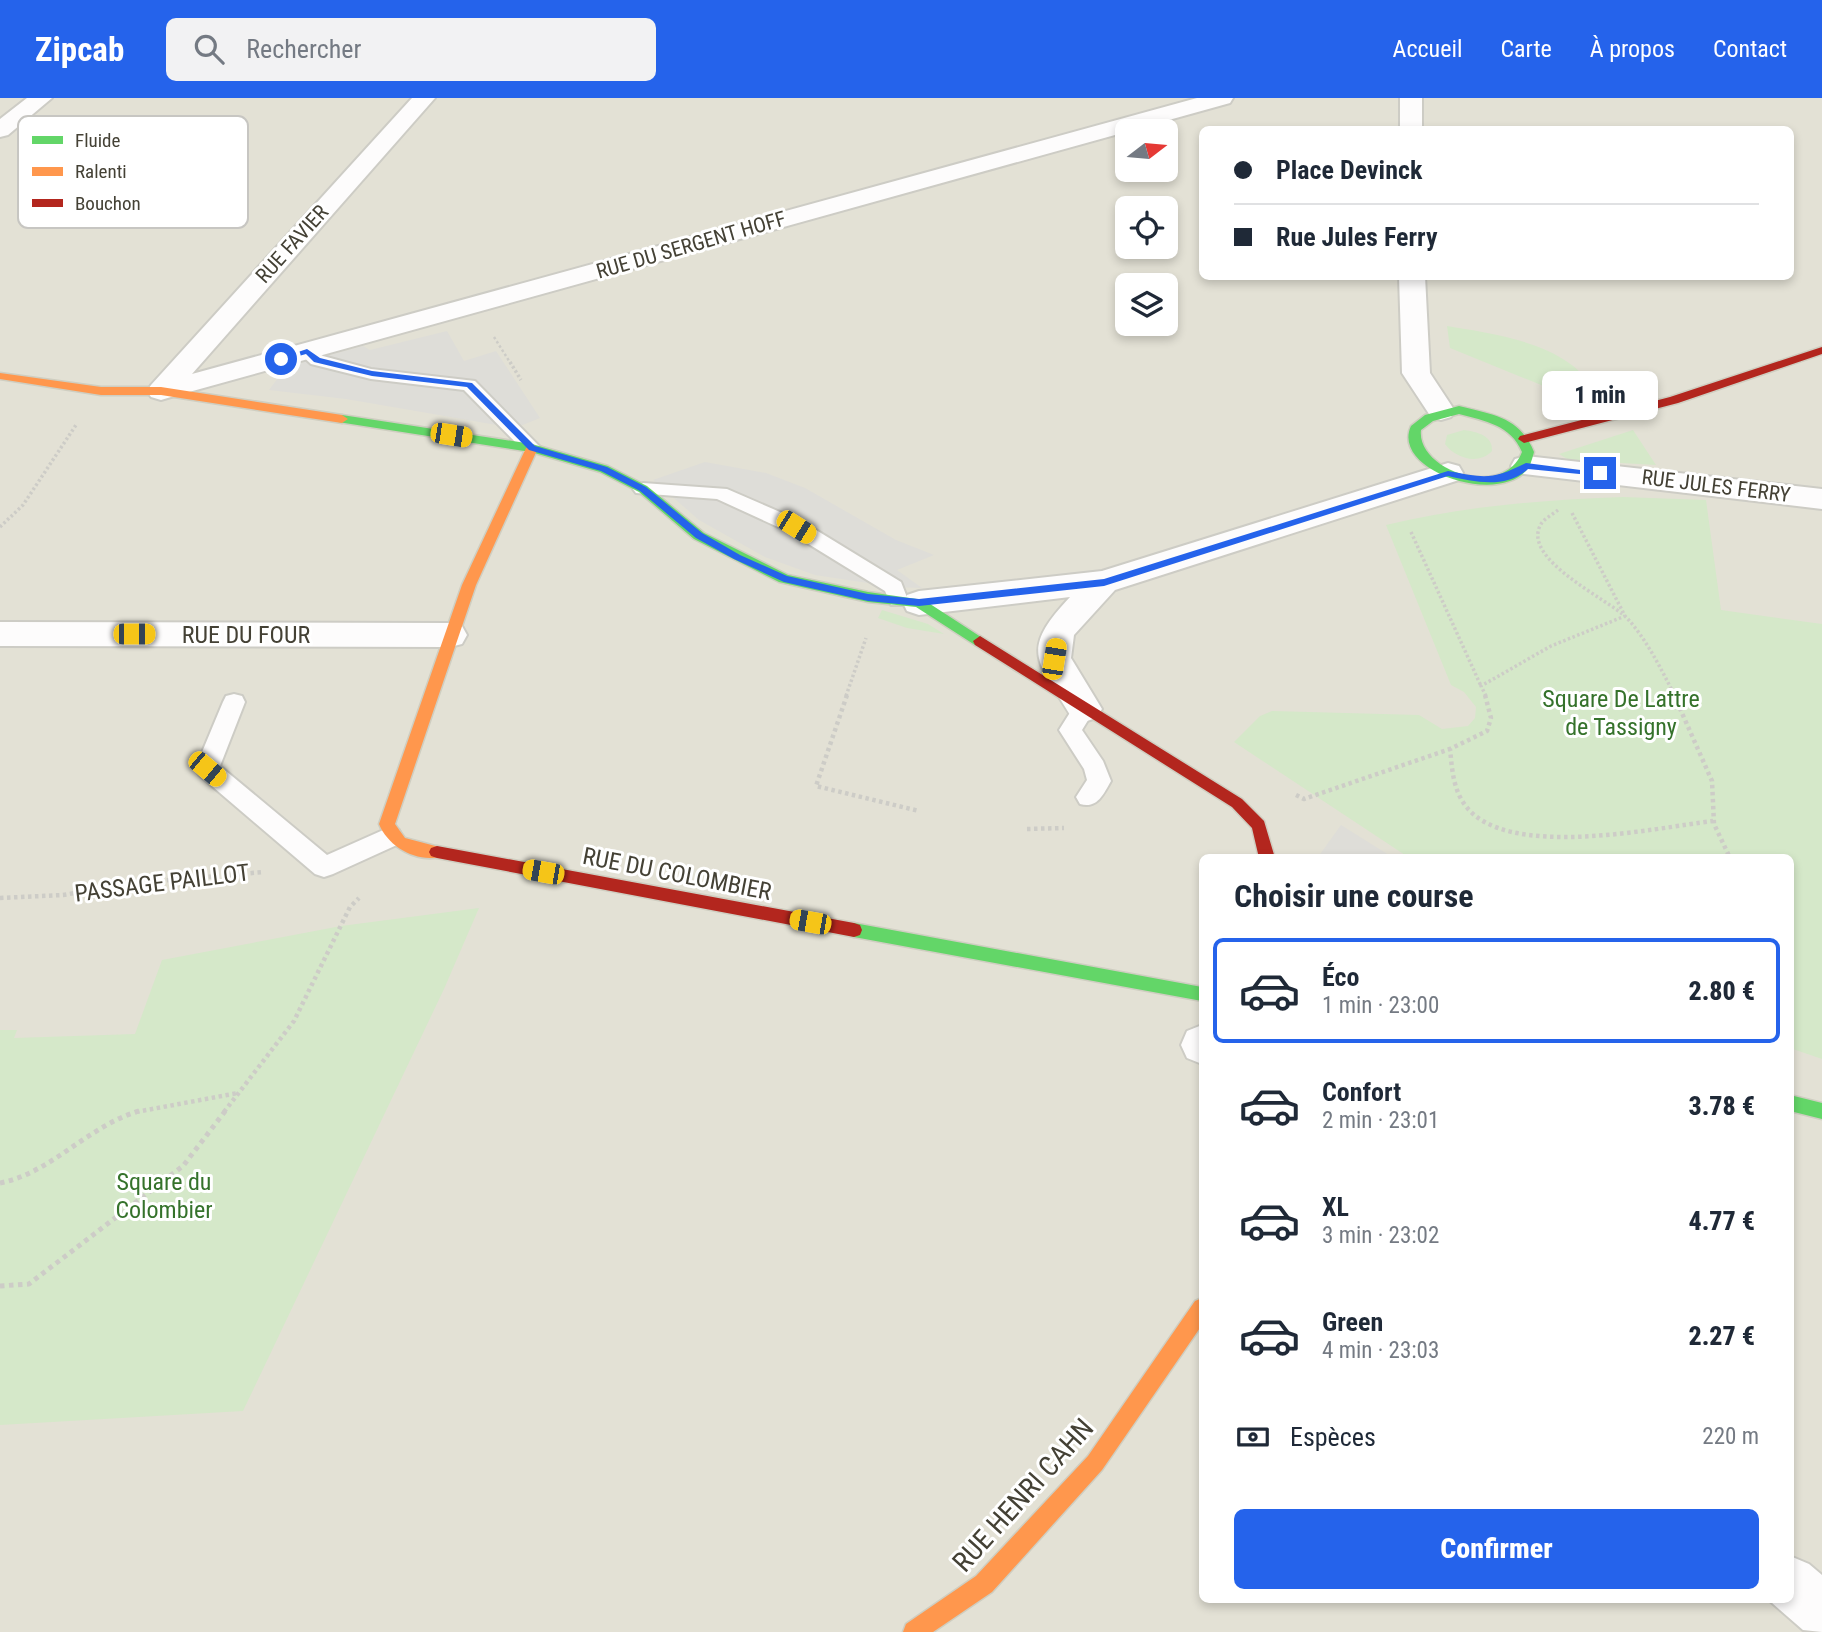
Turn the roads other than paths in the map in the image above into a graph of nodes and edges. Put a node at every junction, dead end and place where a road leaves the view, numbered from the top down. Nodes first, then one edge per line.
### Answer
1 (41, 98) edge
2 (424, 98) edge
3 (1222, 98) edge
4 (1411, 98) edge
5 (1411, 126) edge
6 (0, 130) edge
7 (1412, 280) edge
8 (1822, 350) edge
9 (307, 352) junction
10 (0, 376) edge
11 (161, 391) junction
12 (1441, 411) junction
13 (532, 448) junction
14 (1525, 452) junction
15 (1448, 473) junction
16 (643, 489) junction
17 (1822, 499) edge
18 (1104, 582) junction
19 (908, 601) junction
20 (0, 634) edge
21 (450, 635) junction
22 (234, 702) dead end
23 (1084, 709) junction
24 (1088, 797) dead end
25 (400, 842) junction
26 (1266, 854) edge
27 (1199, 993) edge
28 (1794, 1103) edge
29 (1822, 1111) edge
30 (1199, 1312) edge
31 (1794, 1586) edge
32 (1822, 1611) edge
33 (914, 1632) edge

1 - 6 street
2 - 11 street, RUE FAVIER
3 - 9 street, RUE DU SERGENT HOFF
4 - 5 street
7 - 12 street
8 - 14 street
9 - 11 street, RUE DU SERGENT HOFF
9 - 13 lane
10 - 11 street
11 - 13 street
12 - 14 street
12 - 15 street
13 - 16 street
13 - 21 street
14 - 15 street
14 - 17 street, RUE JULES FERRY
15 - 18 street
16 - 19 street
16 - 19 lane
18 - 19 street
18 - 23 street
19 - 23 street
20 - 21 street, RUE DU FOUR
21 - 25 street
22 - 25 lane
23 - 24 lane
23 - 26 street
25 - 27 street, RUE DU COLOMBIER
28 - 29 street
30 - 33 street, RUE HENRI CAHN
31 - 32 street

